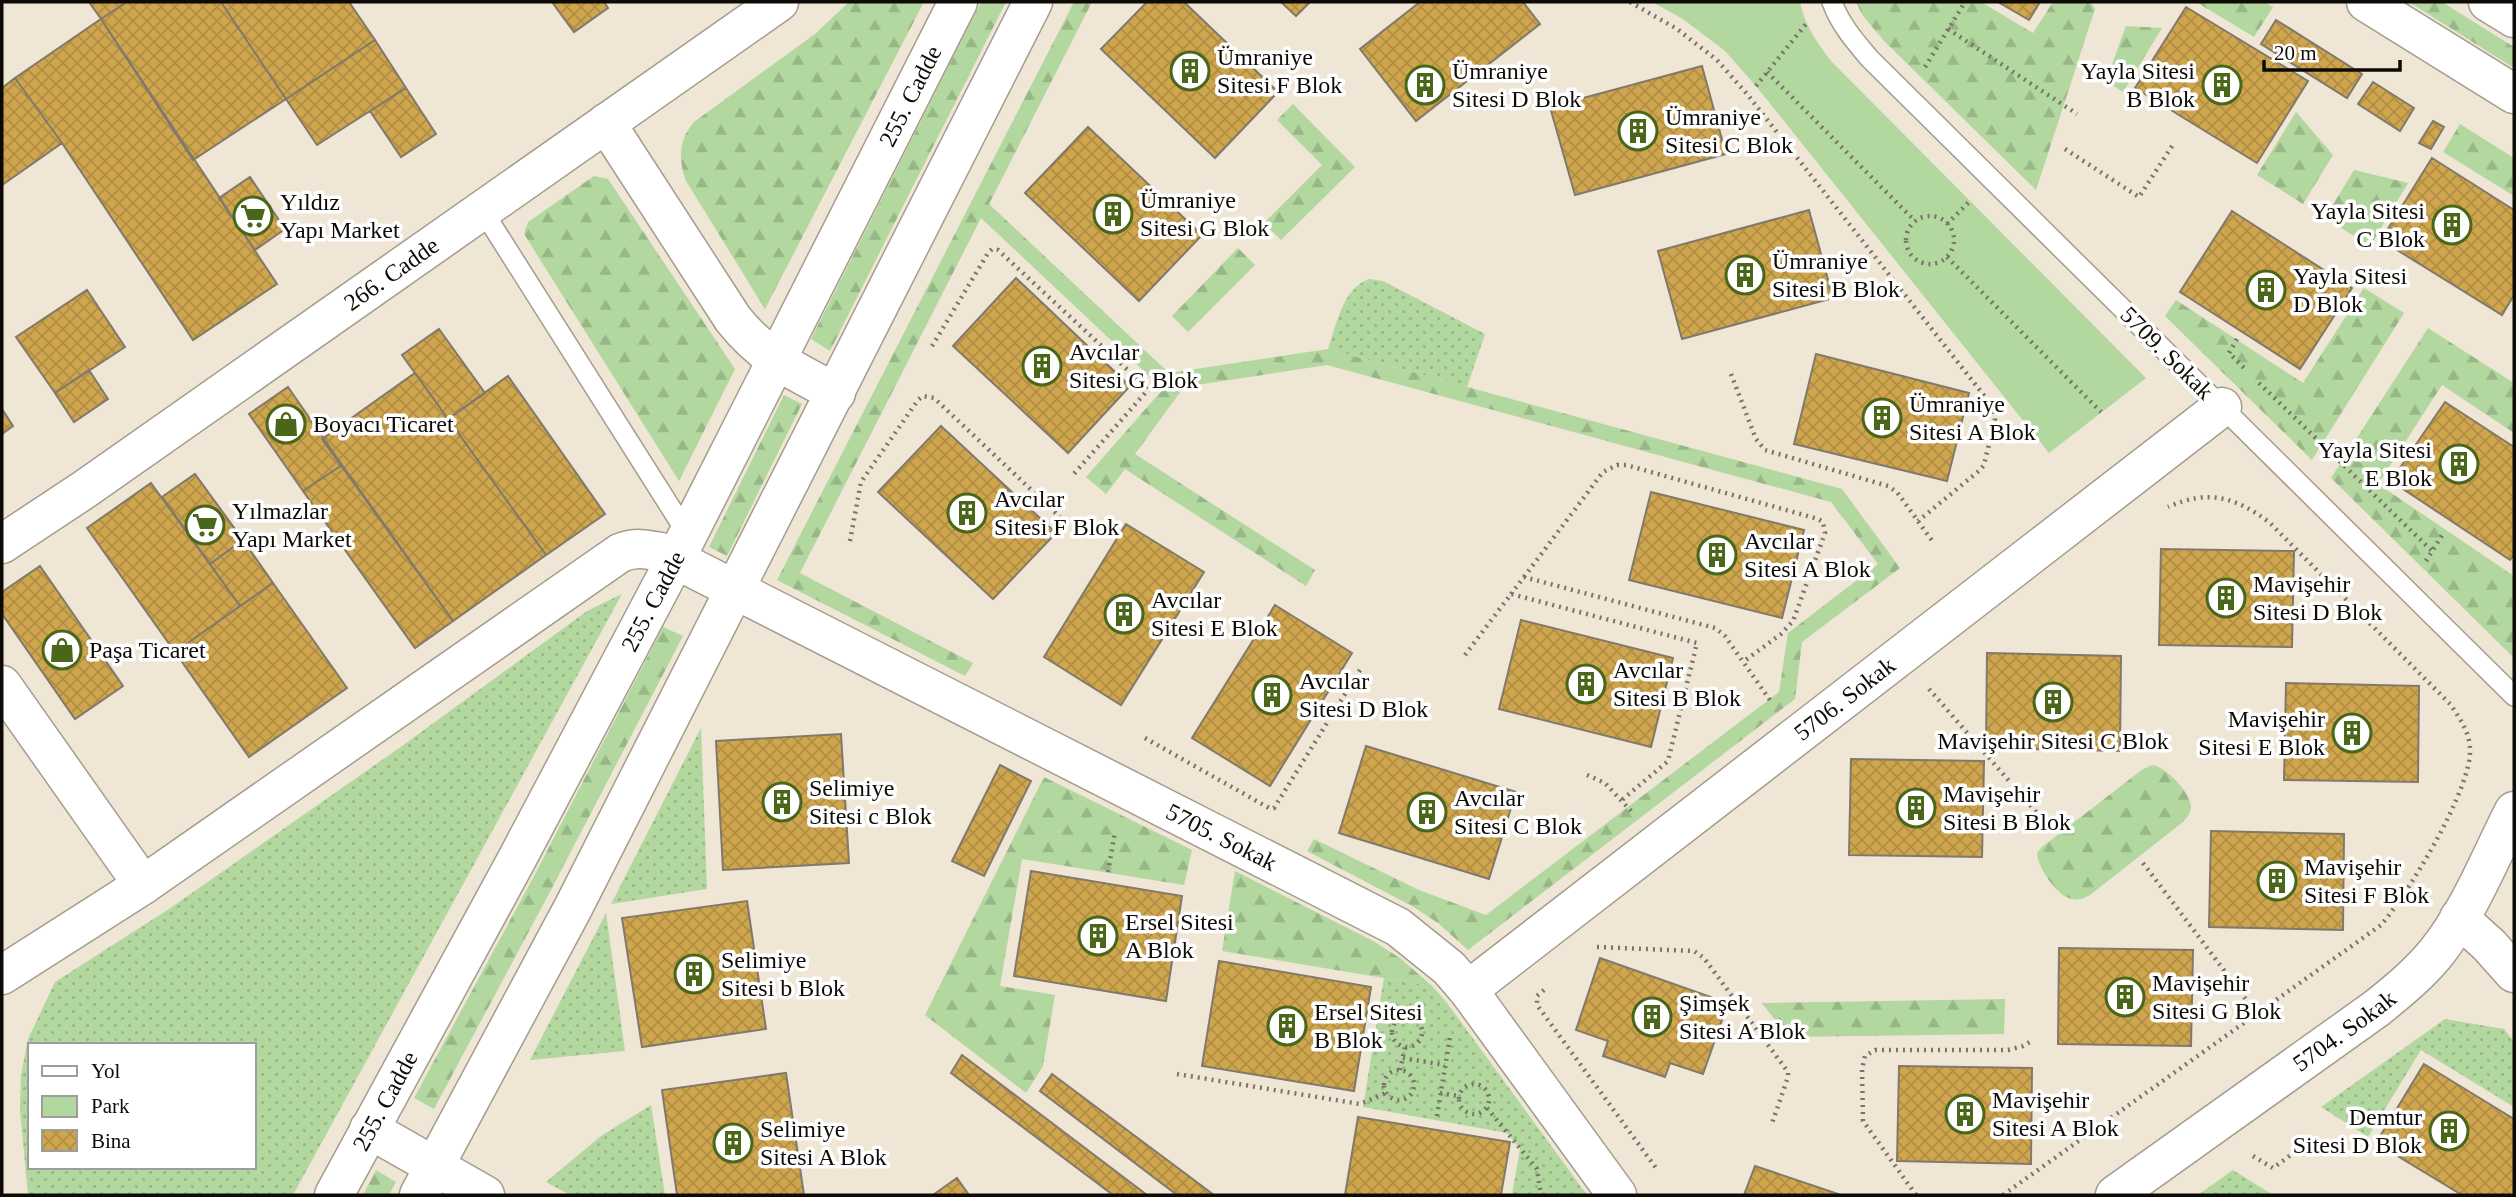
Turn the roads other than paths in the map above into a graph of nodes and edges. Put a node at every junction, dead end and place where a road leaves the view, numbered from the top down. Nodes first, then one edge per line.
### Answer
1 (958, 2) edge
2 (1033, 2) edge
3 (1832, 2) edge
4 (2366, 2) edge
5 (2488, 2) edge
6 (760, 8) edge
7 (2514, 18) edge
8 (2514, 94) edge
9 (607, 123) junction
10 (483, 211) junction
11 (775, 360) junction
12 (836, 393) junction
13 (2222, 407) junction
14 (2, 544) edge
15 (682, 547) junction
16 (736, 591) junction
17 (2, 685) edge
18 (2514, 696) edge
19 (2514, 811) edge
20 (143, 885) junction
21 (2459, 918) junction
22 (2514, 974) edge
23 (2, 975) edge
24 (1468, 990) junction
25 (369, 1129) junction
26 (427, 1181) edge
27 (334, 1195) edge
28 (485, 1195) edge
29 (1617, 1195) edge
30 (2115, 1195) edge

1 - 11 street, 255. Cadde
2 - 12 street
3 - 13 lane, 5709. Sokak
4 - 8 street
5 - 7 street
6 - 9 street, 266. Cadde
9 - 10 street, 266. Cadde
9 - 11 street
10 - 14 street, 266. Cadde
10 - 15 lane
11 - 12 street
11 - 15 street, 255. Cadde
12 - 16 street
13 - 18 lane, 5709. Sokak
13 - 24 street, 5706. Sokak
15 - 16 street, 5705. Sokak
15 - 20 street, 5705. Sokak
15 - 25 street, 255. Cadde
16 - 24 street, 5705. Sokak
16 - 26 street
17 - 20 street
19 - 21 street, 5704. Sokak
20 - 23 street, 5705. Sokak
21 - 22 street
21 - 30 street, 5704. Sokak
24 - 29 street, 5705. Sokak
25 - 26 street
25 - 27 street, 255. Cadde
26 - 28 street

